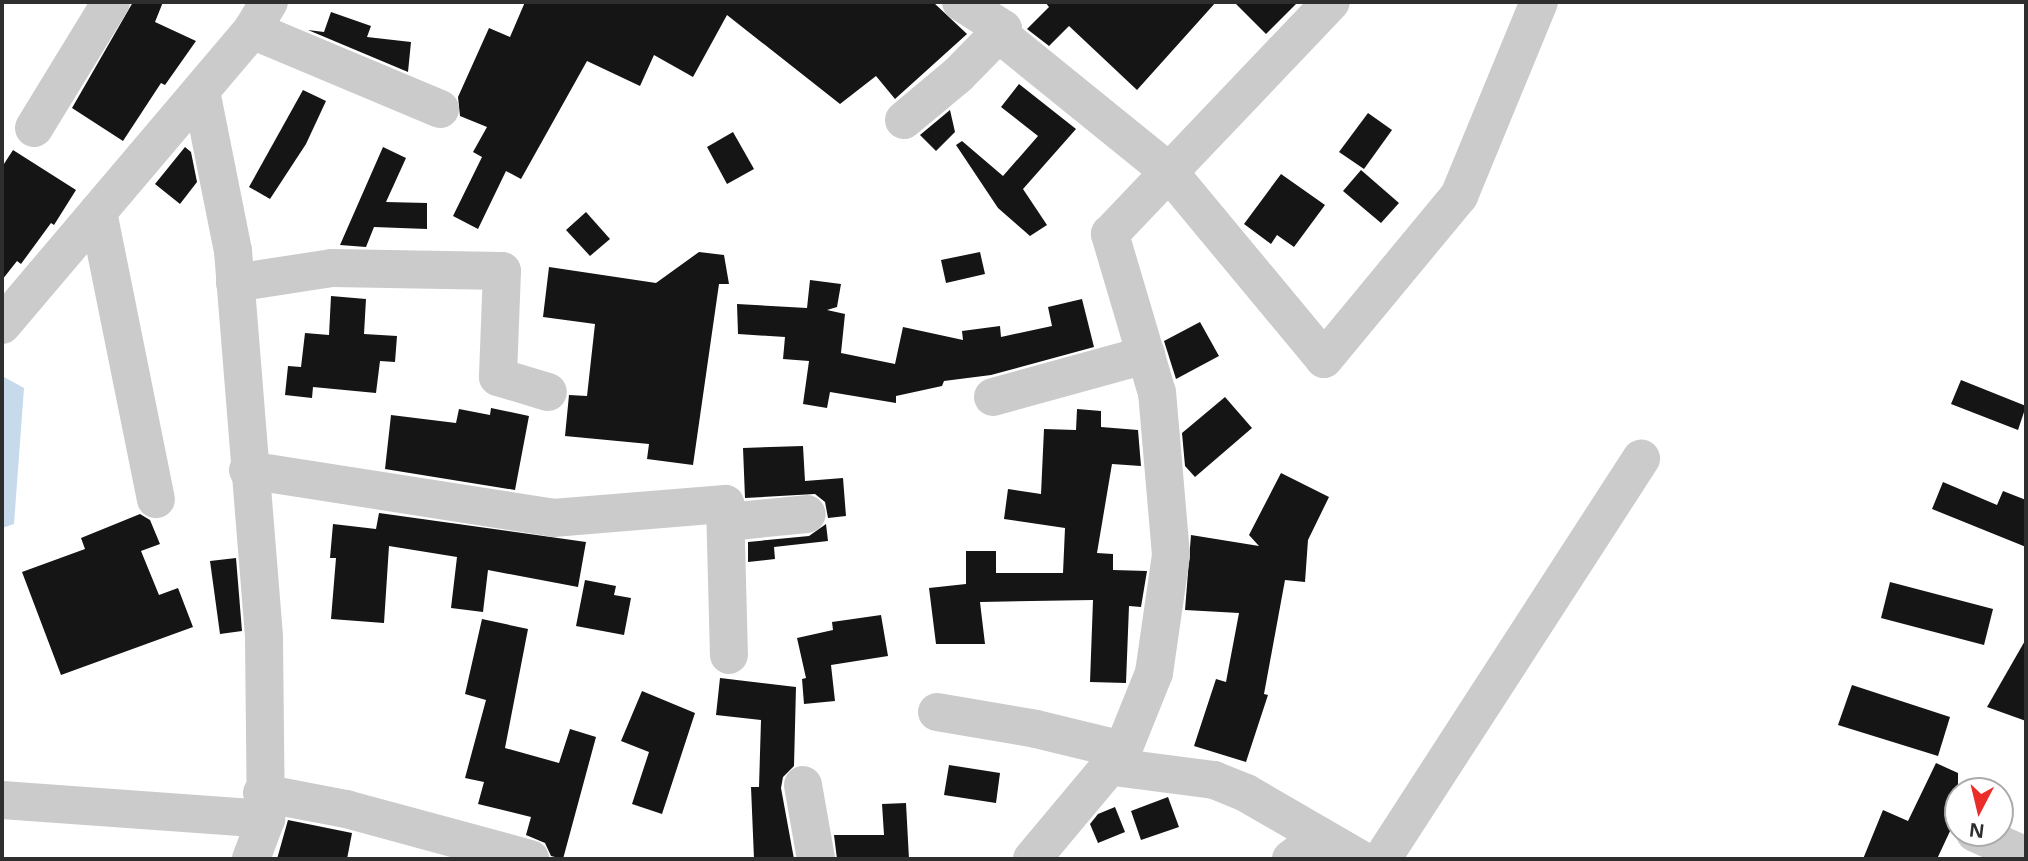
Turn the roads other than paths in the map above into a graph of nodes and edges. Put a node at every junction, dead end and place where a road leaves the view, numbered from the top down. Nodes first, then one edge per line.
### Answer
1 (111, 2) edge
2 (961, 2) edge
3 (1331, 2) edge
4 (1539, 2) edge
5 (260, 16) edge
6 (1003, 29) junction
7 (201, 91) junction
8 (440, 109) dead end
9 (904, 120) dead end
10 (34, 128) dead end
11 (1168, 171) junction
12 (98, 212) junction
13 (235, 283) junction
14 (2, 325) edge
15 (1146, 355) junction
16 (548, 392) dead end
17 (993, 397) dead end
18 (1641, 458) dead end
19 (248, 470) junction
20 (156, 499) dead end
21 (807, 514) dead end
22 (727, 522) junction
23 (729, 655) dead end
24 (937, 712) dead end
25 (1118, 759) junction
26 (803, 785) dead end
27 (2, 800) edge
28 (264, 806) junction
29 (2006, 847) edge
30 (1305, 848) edge
31 (2026, 856) edge
32 (251, 859) edge
33 (530, 859) edge
34 (816, 859) edge
35 (1032, 859) edge
36 (1360, 859) edge
37 (1382, 859) edge

1 - 10 street
2 - 6 street
3 - 11 street
4 - 11 street
5 - 7 street
5 - 8 street
6 - 9 street
6 - 11 street
7 - 12 street
7 - 13 street
11 - 15 street
12 - 14 street
12 - 20 street
13 - 16 street
13 - 19 street
15 - 17 street
15 - 25 street
18 - 37 street
19 - 22 street
19 - 28 street
21 - 22 street
22 - 23 street
24 - 25 street
25 - 30 street
25 - 35 street
26 - 34 street
27 - 28 street
28 - 32 street
28 - 33 street
29 - 31 street
30 - 36 street

